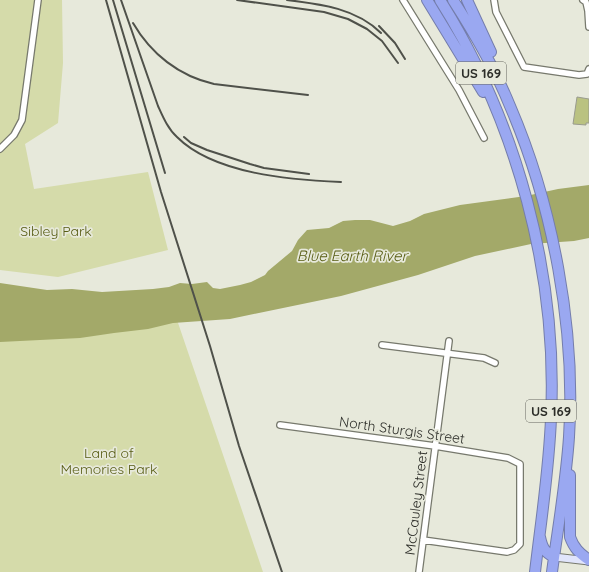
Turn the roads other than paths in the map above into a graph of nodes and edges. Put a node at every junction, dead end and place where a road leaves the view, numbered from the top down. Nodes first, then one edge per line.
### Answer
1 (38, 0) edge
2 (403, 0) edge
3 (427, 0) edge
4 (440, 0) edge
5 (453, 0) edge
6 (467, 0) edge
7 (494, 0) edge
8 (583, 0) edge
9 (589, 27) edge
10 (589, 69) edge
11 (510, 105) junction
12 (505, 130) junction
13 (484, 138) dead end
14 (0, 149) edge
15 (450, 341) dead end
16 (382, 345) dead end
17 (448, 353) junction
18 (495, 363) dead end
19 (280, 425) dead end
20 (569, 437) junction
21 (435, 446) junction
22 (540, 534) junction
23 (423, 540) junction
24 (554, 557) junction
25 (589, 561) edge
26 (419, 572) edge
27 (535, 572) edge
28 (552, 572) edge

1 - 14 street
2 - 13 street
3 - 12 highway
4 - 12 highway, US 169
5 - 11 highway, US 169
6 - 11 highway
7 - 10 street
8 - 9 street
11 - 20 highway, US 169
12 - 22 highway, US 169
15 - 17 street, McCauley Street
16 - 17 street
17 - 18 street
17 - 21 street, McCauley Street
19 - 21 street, North Sturgis Street
20 - 24 highway, US 169
20 - 25 highway
21 - 23 street, McCauley Street
21 - 23 street, North Sturgis Street
22 - 24 highway
22 - 27 highway, US 169
23 - 26 street, McCauley Street
24 - 25 street
24 - 28 highway, US 169

